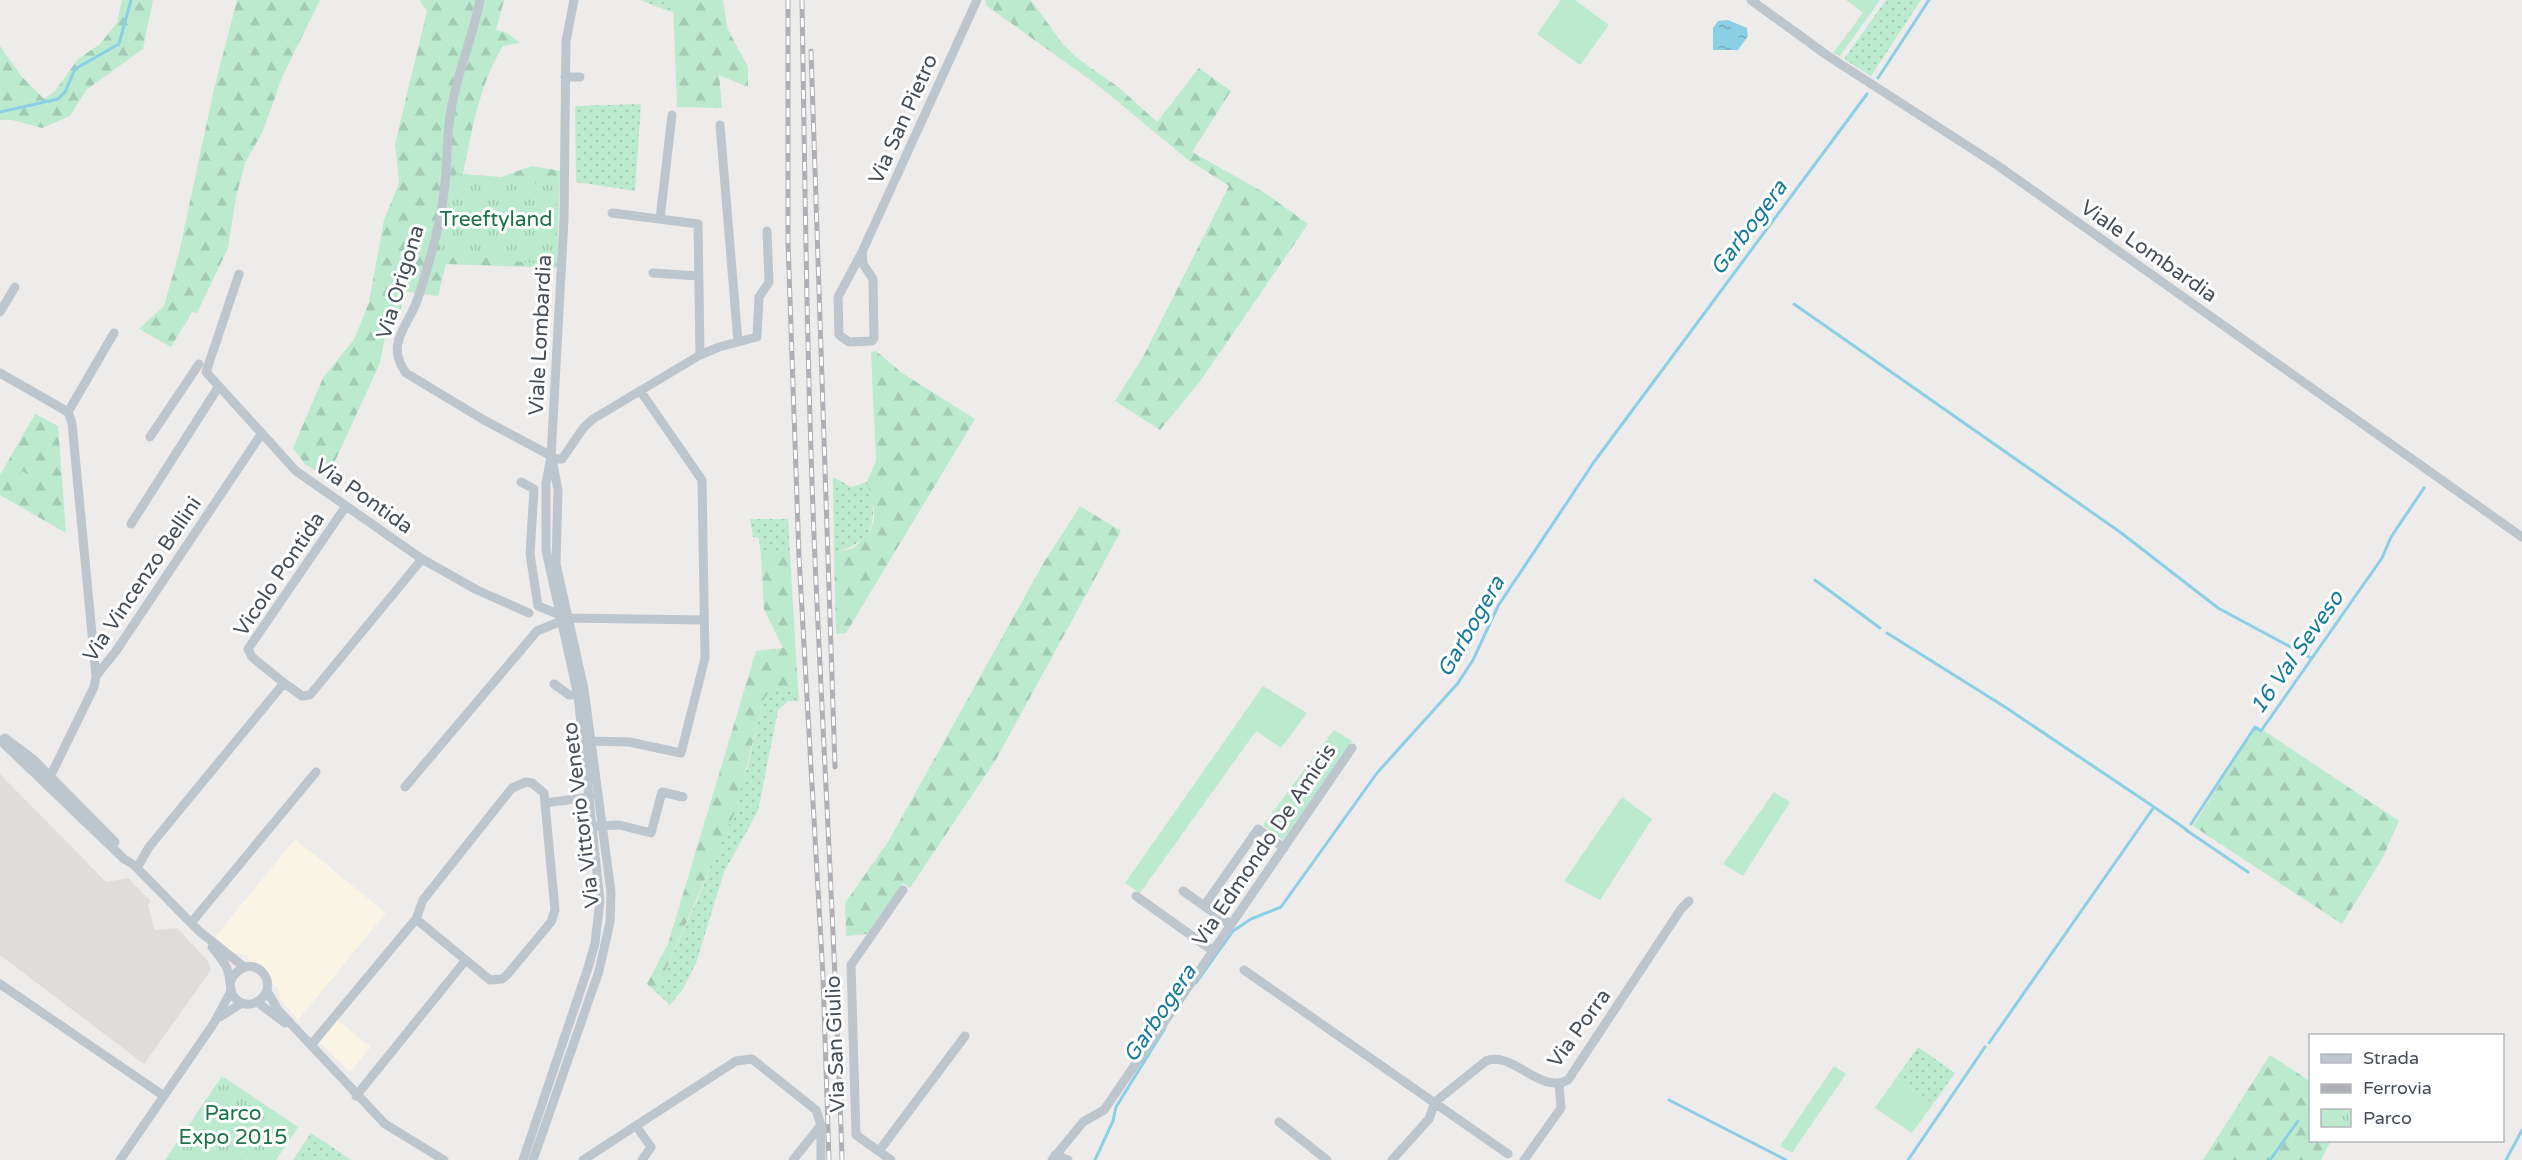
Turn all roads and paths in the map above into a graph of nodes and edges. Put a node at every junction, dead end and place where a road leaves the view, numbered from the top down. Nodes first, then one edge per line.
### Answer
1 (480, 0) edge
2 (574, 0) edge
3 (977, 0) edge
4 (1751, 0) edge
5 (565, 77) junction
6 (580, 77) dead end
7 (672, 115) dead end
8 (720, 125) dead end
9 (612, 213) dead end
10 (660, 219) junction
11 (767, 231) dead end
12 (862, 252) junction
13 (653, 273) dead end
14 (239, 274) dead end
15 (699, 276) junction
16 (15, 287) dead end
17 (0, 312) edge
18 (114, 333) dead end
19 (738, 342) junction
20 (700, 355) junction
21 (199, 364) dead end
22 (0, 373) edge
23 (219, 386) junction
24 (641, 392) junction
25 (68, 412) junction
26 (262, 433) junction
27 (150, 437) dead end
28 (551, 457) junction
29 (521, 482) dead end
30 (346, 506) junction
31 (131, 524) dead end
32 (2522, 537) edge
33 (422, 559) junction
34 (529, 613) dead end
35 (563, 618) junction
36 (704, 620) junction
37 (96, 676) junction
38 (284, 682) junction
39 (554, 684) dead end
40 (578, 695) junction
41 (0, 735) edge
42 (0, 740) edge
43 (588, 741) junction
44 (1352, 748) dead end
45 (316, 772) dead end
46 (49, 780) junction
47 (405, 787) dead end
48 (590, 797) junction
49 (683, 797) dead end
50 (545, 803) junction
51 (597, 826) junction
52 (1284, 848) junction
53 (134, 865) junction
54 (903, 890) dead end
55 (1183, 891) dead end
56 (1136, 896) dead end
57 (1689, 901) dead end
58 (1204, 906) junction
59 (416, 919) junction
60 (191, 923) junction
61 (1231, 925) junction
62 (199, 931) junction
63 (1213, 951) junction
64 (465, 961) junction
65 (244, 967) junction
66 (1244, 970) dead end
67 (0, 984) edge
68 (230, 987) junction
69 (267, 991) junction
70 (256, 1002) junction
71 (242, 1003) junction
72 (215, 1020) junction
73 (965, 1036) dead end
74 (309, 1042) junction
75 (1559, 1084) junction
76 (164, 1096) junction
77 (356, 1096) junction
78 (1435, 1101) junction
79 (1279, 1122) dead end
80 (821, 1125) junction
81 (636, 1126) junction
82 (879, 1151) junction
83 (1508, 1154) dead end
84 (1054, 1158) edge
85 (1396, 1159) edge
86 (120, 1160) edge
87 (444, 1160) edge
88 (523, 1160) edge
89 (533, 1160) edge
90 (583, 1160) edge
91 (642, 1160) edge
92 (793, 1160) edge
93 (821, 1160) edge
94 (891, 1160) edge
95 (1068, 1160) edge
96 (1327, 1160) edge
97 (1524, 1160) edge

1 - 28 street, Via Origona
2 - 5 street, Viale Lombardia
3 - 12 street, Via San Pietro
4 - 32 street, Viale Lombardia
5 - 6 street
5 - 28 street, Viale Lombardia
7 - 10 street
8 - 19 street
9 - 10 street
10 - 15 street
11 - 19 street
12 - 12 street, Via San Pietro
13 - 15 street
14 - 23 street, Via Pontida
15 - 20 street
16 - 17 street
18 - 25 street
19 - 20 street
20 - 24 street
21 - 27 street
22 - 25 street
23 - 26 street, Via Pontida
23 - 31 street
24 - 28 street
24 - 36 street
25 - 37 street
26 - 30 street, Via Pontida
26 - 37 street, Via Vincenzo Bellini
28 - 35 street, Via Vittorio Veneto
29 - 35 street
30 - 33 street, Via Pontida
30 - 38 street, Vicolo Pontida
33 - 34 street, Via Pontida
33 - 38 street
35 - 36 street
35 - 40 street, Via Vittorio Veneto
35 - 43 street, Via Vittorio Veneto
35 - 47 street
36 - 43 street
37 - 46 street, Via Vincenzo Bellini
38 - 53 street
39 - 40 street
40 - 43 street, Via Vittorio Veneto
41 - 46 street
42 - 46 street
43 - 48 street, Via Vittorio Veneto
43 - 51 street, Via Vittorio Veneto
44 - 52 street, Via Edmondo De Amicis
45 - 60 street
46 - 53 street
48 - 50 street
48 - 51 street, Via Vittorio Veneto
49 - 51 street
50 - 59 street
50 - 64 street
51 - 88 street, Via Vittorio Veneto
51 - 89 street, Via Vittorio Veneto
52 - 58 street
52 - 61 street, Via Edmondo De Amicis
53 - 60 street
54 - 82 street, Via San Giulio
55 - 58 street
56 - 63 street
57 - 75 street, Via Porra
58 - 61 street
59 - 64 street
59 - 74 street
60 - 62 street
61 - 63 street, Via Edmondo De Amicis
62 - 65 street
62 - 68 street
63 - 84 street, Via Edmondo De Amicis
64 - 77 street
65 - 68 street
65 - 69 street
66 - 78 street
67 - 76 street
68 - 71 street
68 - 72 street
69 - 70 street
69 - 74 street
70 - 71 street
70 - 74 street
71 - 72 street
72 - 76 street
73 - 82 street
74 - 77 street
75 - 78 street, Via Porra
75 - 97 street
76 - 86 street
77 - 87 street
78 - 83 street
78 - 85 street, Via Porra
79 - 96 street
80 - 81 street
80 - 92 street
80 - 93 street
81 - 90 street
81 - 91 street
82 - 94 street, Via San Giulio
84 - 95 street

